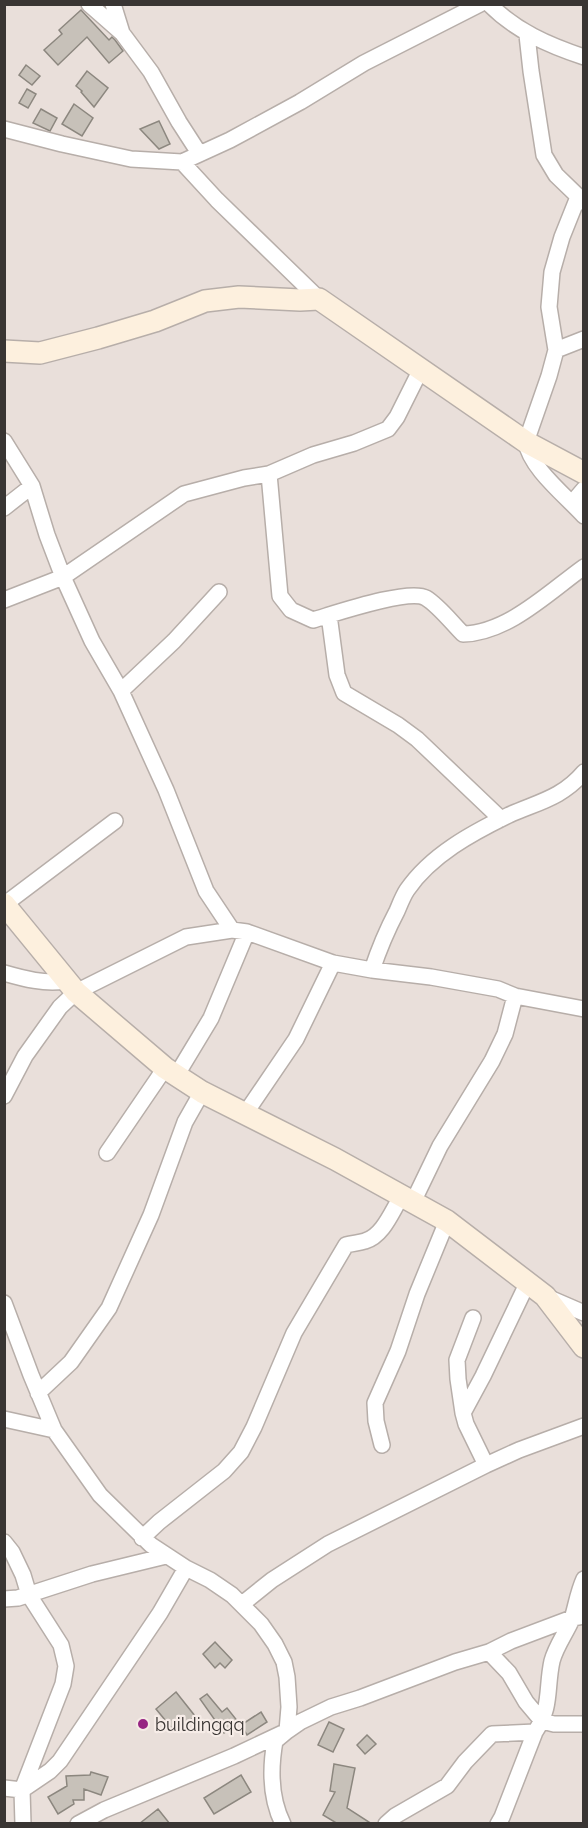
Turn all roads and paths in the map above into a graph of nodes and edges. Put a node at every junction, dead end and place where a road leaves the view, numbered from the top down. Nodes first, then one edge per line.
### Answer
1 (88, 4) edge
2 (113, 4) edge
3 (480, 4) edge
4 (489, 4) edge
5 (122, 33) junction
6 (527, 35) junction
7 (584, 57) edge
8 (4, 129) edge
9 (199, 153) junction
10 (182, 162) junction
11 (581, 199) edge
12 (319, 299) junction
13 (584, 339) edge
14 (556, 350) junction
15 (4, 351) edge
16 (421, 369) junction
17 (4, 441) edge
18 (526, 442) junction
19 (584, 473) edge
20 (269, 474) junction
21 (32, 486) junction
22 (584, 489) edge
23 (572, 503) junction
24 (4, 508) edge
25 (584, 516) edge
26 (584, 567) edge
27 (63, 577) junction
28 (219, 592) dead end
29 (4, 600) edge
30 (329, 615) junction
31 (121, 691) junction
32 (584, 772) edge
33 (501, 819) junction
34 (115, 821) dead end
35 (5, 904) edge
36 (239, 931) junction
37 (333, 963) junction
38 (372, 970) junction
39 (4, 973) edge
40 (70, 986) junction
41 (515, 996) junction
42 (584, 1009) edge
43 (170, 1072) junction
44 (202, 1092) junction
45 (4, 1096) edge
46 (245, 1114) junction
47 (107, 1153) dead end
48 (407, 1199) junction
49 (447, 1221) junction
50 (527, 1284) junction
51 (545, 1296) junction
52 (4, 1303) edge
53 (584, 1313) edge
54 (473, 1318) dead end
55 (584, 1347) edge
56 (38, 1393) junction
57 (463, 1413) junction
58 (4, 1419) edge
59 (584, 1426) edge
60 (54, 1430) junction
61 (382, 1445) dead end
62 (486, 1465) junction
63 (142, 1538) junction
64 (4, 1542) edge
65 (166, 1556) junction
66 (186, 1568) junction
67 (584, 1579) edge
68 (30, 1595) junction
69 (4, 1599) edge
70 (242, 1604) junction
71 (578, 1617) edge
72 (489, 1652) junction
73 (584, 1724) edge
74 (539, 1727) junction
75 (287, 1731) junction
76 (4, 1788) edge
77 (22, 1790) junction
78 (82, 1823) edge
79 (23, 1824) edge
80 (283, 1824) edge
81 (386, 1824) edge
82 (498, 1824) edge

1 - 5 street
2 - 5 street
3 - 9 street
4 - 6 street
5 - 9 street
6 - 7 street
6 - 11 street
8 - 10 street
9 - 10 street
10 - 12 street
11 - 14 street
12 - 15 street
12 - 16 street
13 - 14 street
14 - 18 street
16 - 18 street
16 - 20 street
17 - 21 street
18 - 19 street
18 - 23 street
20 - 27 street
20 - 30 street
21 - 24 street
21 - 27 street
22 - 23 street
23 - 25 street
26 - 30 street
27 - 29 street
27 - 31 street
28 - 31 street
30 - 33 street
31 - 36 street
32 - 33 street
33 - 38 street
34 - 35 street
35 - 40 street
36 - 37 street
36 - 40 street
36 - 43 street
37 - 38 street
37 - 46 street
38 - 41 street
39 - 40 street
40 - 43 street
40 - 45 street
41 - 42 street
41 - 48 street
43 - 44 street
43 - 47 street
44 - 46 street
44 - 56 street
46 - 48 street
48 - 49 street
48 - 63 street
49 - 50 street
49 - 61 street
50 - 51 street
50 - 57 street
51 - 53 street
51 - 55 street
52 - 56 street
54 - 57 street
56 - 60 street
57 - 62 street
58 - 60 street
59 - 62 street
60 - 63 street
62 - 70 street
63 - 65 street
64 - 68 street
65 - 66 street
65 - 68 street
66 - 70 street
66 - 77 street
67 - 71 street
68 - 69 street
68 - 77 street
70 - 75 street
71 - 72 street
71 - 74 street
72 - 74 street
72 - 75 street
73 - 74 street
74 - 81 street
74 - 82 street
75 - 78 street
75 - 80 street
76 - 77 street
77 - 79 street

